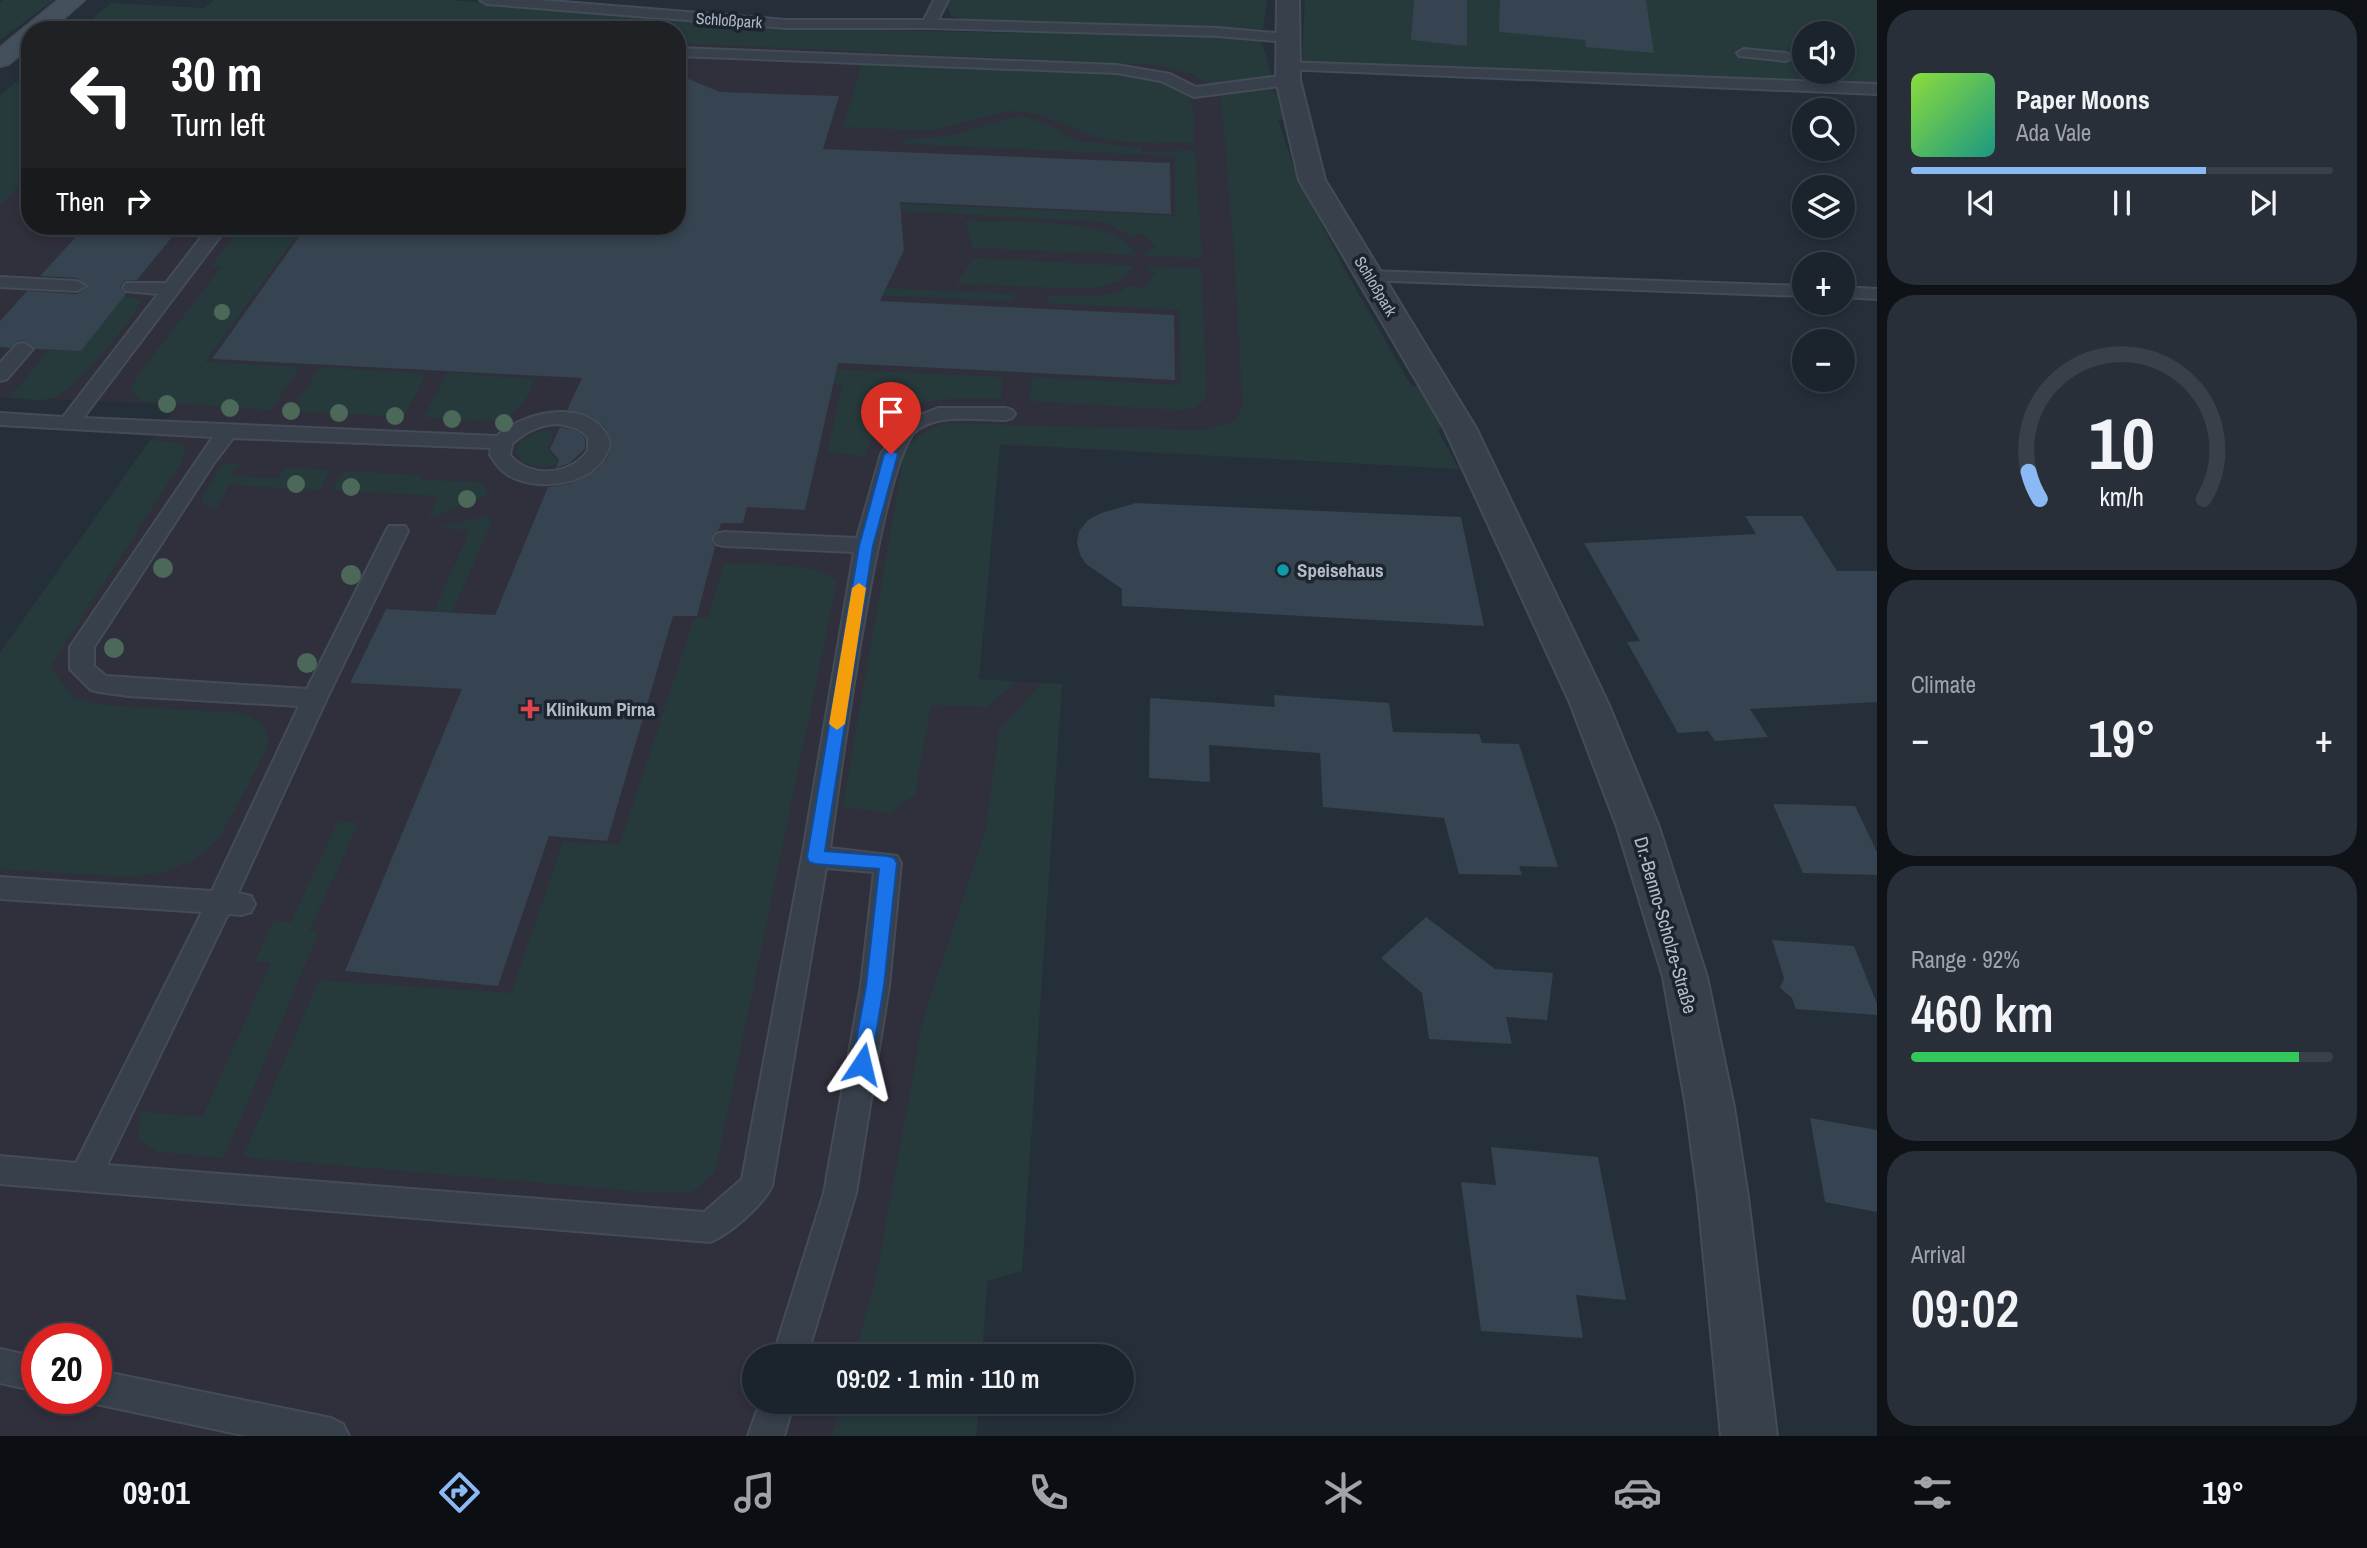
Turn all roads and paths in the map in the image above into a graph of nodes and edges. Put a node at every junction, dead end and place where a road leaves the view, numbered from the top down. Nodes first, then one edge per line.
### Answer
1 (73, 0) edge
2 (487, 0) edge
3 (941, 0) edge
4 (1288, 0) edge
5 (47, 21) edge
6 (929, 24) junction
7 (1287, 38) junction
8 (21, 42) edge
9 (686, 52) edge
10 (1744, 52) dead end
11 (1786, 57) dead end
12 (0, 59) edge
13 (1550, 61) dead end
14 (1289, 73) junction
15 (1552, 78) junction
16 (1877, 89) edge
17 (212, 235) edge
18 (1370, 276) junction
19 (0, 282) edge
20 (77, 286) dead end
21 (132, 287) dead end
22 (171, 289) junction
23 (1792, 291) edge
24 (1855, 293) edge
25 (1877, 294) edge
26 (23, 349) dead end
27 (0, 375) edge
28 (1005, 414) dead end
29 (0, 419) edge
30 (69, 422) junction
31 (227, 432) junction
32 (502, 442) dead end
33 (1504, 522) joint
34 (397, 531) dead end
35 (724, 540) dead end
36 (866, 546) junction
37 (315, 698) junction
38 (815, 857) junction
39 (0, 888) edge
40 (231, 904) junction
41 (0, 1170) edge
42 (85, 1178) junction
43 (794, 1344) edge
44 (0, 1366) edge
45 (21, 1371) edge
46 (112, 1390) edge
47 (773, 1414) edge
48 (331, 1436) edge
49 (766, 1436) edge
50 (1749, 1436) edge

1 - 5 main road
2 - 6 lane, Schloßpark
3 - 6 lane
4 - 7 street, Schloßpark
6 - 7 lane, Schloßpark
7 - 14 street, Schloßpark
8 - 12 main road
9 - 14 lane
10 - 11 lane
13 - 15 lane
14 - 15 lane
14 - 18 street, Schloßpark
15 - 16 lane
17 - 22 lane
18 - 23 lane
18 - 33 street, Schloßpark
19 - 20 lane
21 - 22 lane
22 - 30 lane
24 - 25 lane
26 - 27 lane
28 - 36 lane
29 - 30 lane
30 - 31 lane
31 - 32 lane
31 - 37 lane
33 - 50 street, Dr.-Benno-Scholze-Straße
34 - 37 lane
35 - 36 lane
36 - 38 lane
37 - 40 lane
38 - 42 lane
38 - 43 lane
39 - 40 lane
40 - 42 lane
41 - 42 lane
44 - 45 lane
46 - 48 lane
47 - 49 lane

